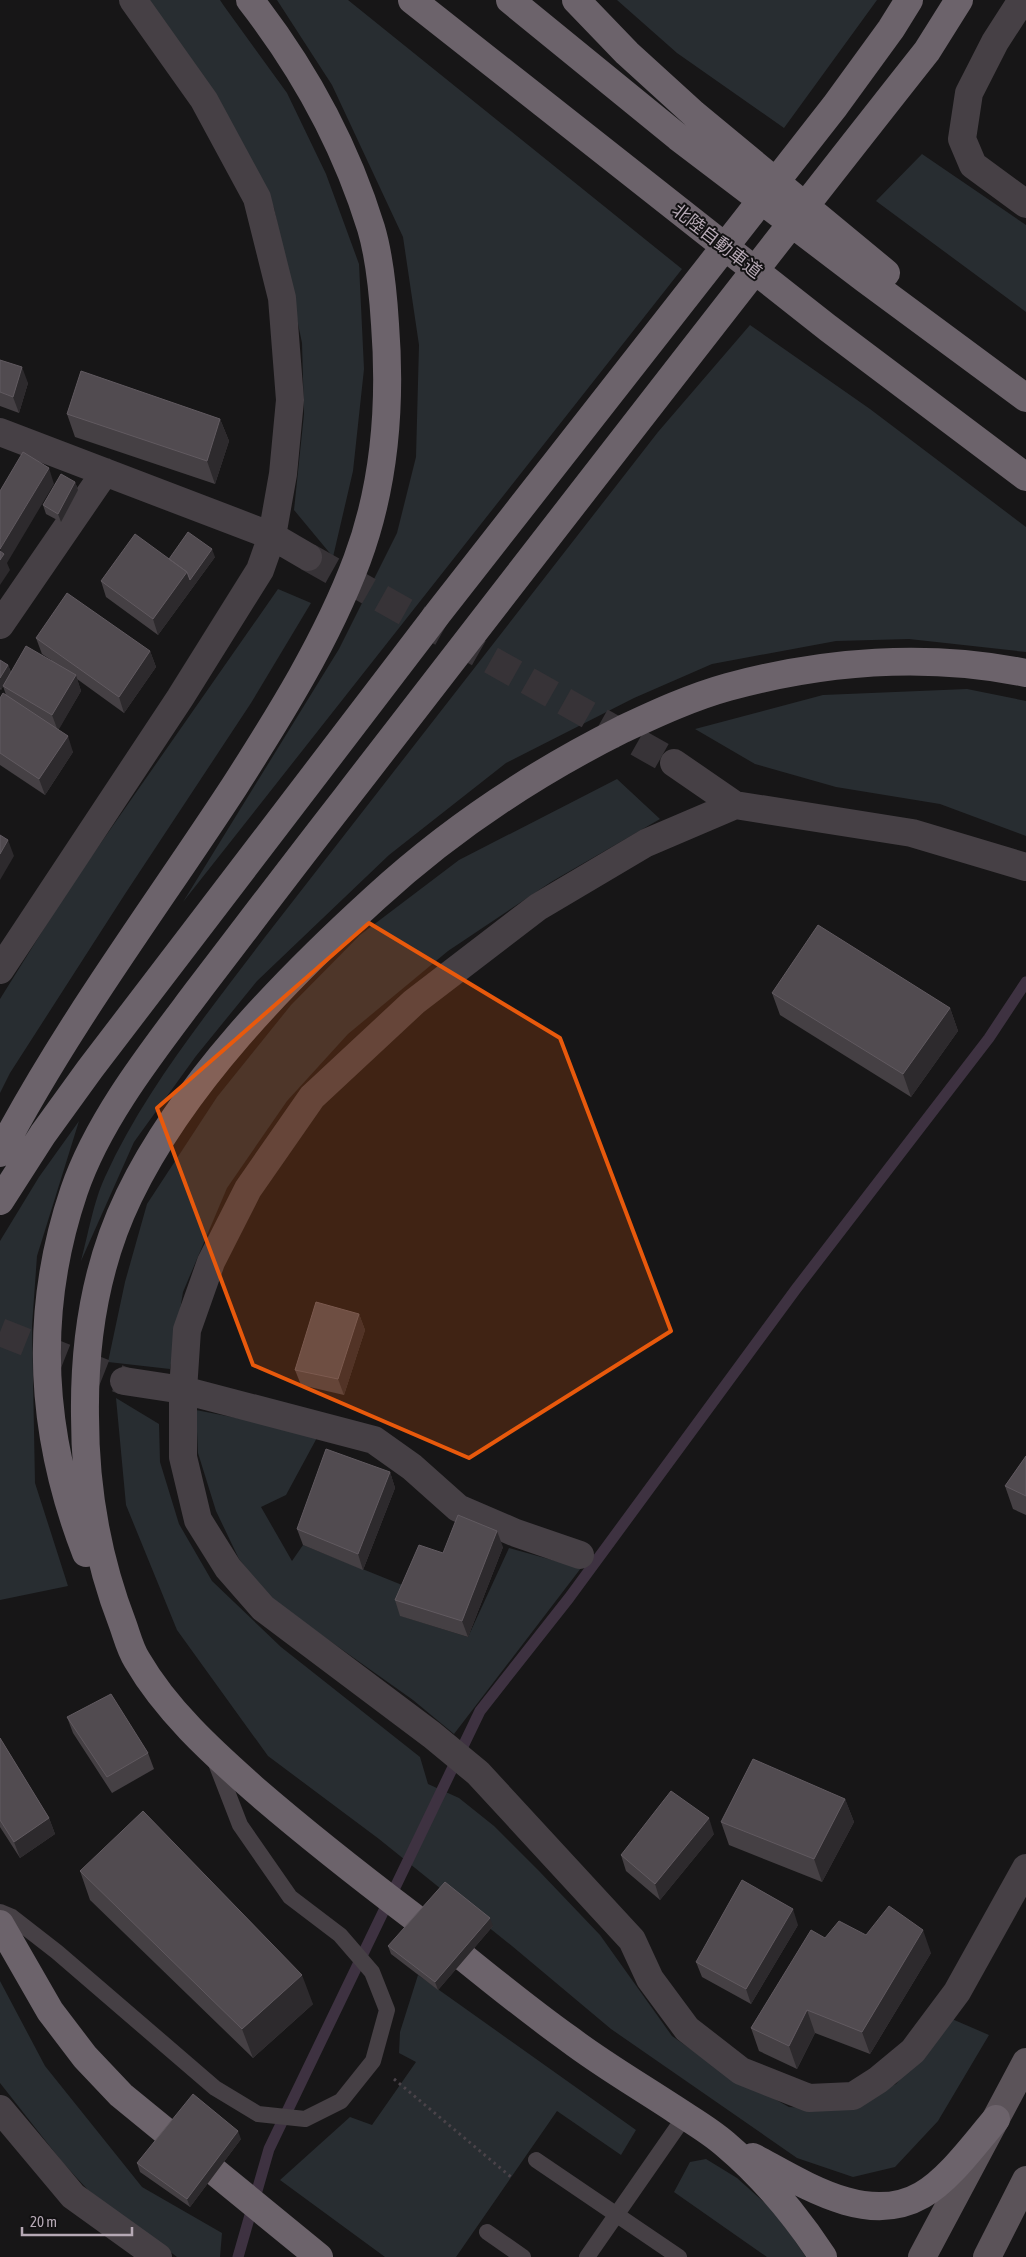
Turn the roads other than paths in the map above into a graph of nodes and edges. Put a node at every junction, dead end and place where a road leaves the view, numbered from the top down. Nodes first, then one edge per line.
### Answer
1 (133, 0) edge
2 (250, 0) edge
3 (412, 0) edge
4 (510, 0) edge
5 (576, 0) edge
6 (910, 0) edge
7 (959, 0) edge
8 (1022, 0) edge
9 (1026, 204) edge
10 (871, 273) junction
11 (1026, 377) edge
12 (1026, 398) edge
13 (0, 432) edge
14 (105, 472) junction
15 (1026, 477) edge
16 (272, 536) junction
17 (308, 557) tunnel mouth
18 (0, 625) edge
19 (1026, 672) edge
20 (674, 763) tunnel mouth
21 (734, 805) junction
22 (1026, 867) edge
23 (0, 970) edge
24 (0, 1153) edge
25 (0, 1201) edge
26 (124, 1380) tunnel mouth
27 (183, 1390) junction
28 (580, 1555) dead end
29 (135, 1657) junction
30 (212, 1752) junction
31 (1026, 1868) edge
32 (0, 1912) edge
33 (0, 1924) edge
34 (1026, 2062) edge
35 (0, 2109) edge
36 (685, 2116) junction
37 (996, 2119) junction
38 (720, 2140) junction
39 (536, 2160) dead end
40 (1026, 2180) edge
41 (617, 2215) junction
42 (487, 2232) dead end
43 (158, 2257) edge
44 (319, 2257) edge
45 (523, 2257) edge
46 (587, 2257) edge
47 (679, 2257) edge
48 (823, 2257) edge
49 (922, 2257) edge
50 (987, 2257) edge

1 - 16 street
2 - 24 highway
3 - 15 highway, 北陸自動車道
4 - 10 highway
5 - 10 highway
6 - 25 highway
7 - 29 highway
8 - 9 street
10 - 11 highway
10 - 12 highway
13 - 14 street
14 - 16 street
14 - 18 street
16 - 17 street
16 - 23 street
19 - 29 highway
20 - 21 street
21 - 22 street
21 - 27 street
26 - 27 street
27 - 28 street
27 - 31 street
29 - 30 highway
30 - 32 lane
30 - 36 highway
33 - 44 highway
34 - 37 main road
35 - 43 street
36 - 38 highway
36 - 41 lane
37 - 38 highway
37 - 49 main road
38 - 48 highway
39 - 41 lane
40 - 50 main road
41 - 46 lane
41 - 47 lane
42 - 45 lane

